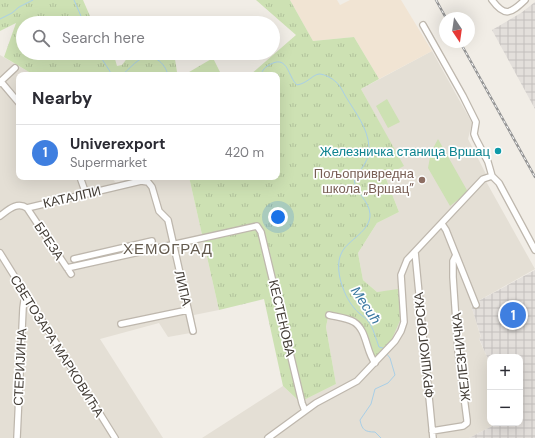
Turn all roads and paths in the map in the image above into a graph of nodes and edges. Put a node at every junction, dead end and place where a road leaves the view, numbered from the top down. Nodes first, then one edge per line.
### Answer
1 (492, 0) edge
2 (525, 0) edge
3 (423, 25) dead end
4 (15, 68) dead end
5 (0, 82) edge
6 (16, 99) edge
7 (492, 176) junction
8 (81, 180) edge
9 (146, 181) joint
10 (86, 194) junction
11 (27, 208) junction
12 (0, 216) edge
13 (442, 224) junction
14 (152, 241) dead end
15 (173, 244) junction
16 (535, 250) edge
17 (415, 252) junction
18 (0, 253) edge
19 (99, 254) junction
20 (456, 254) junction
21 (74, 259) dead end
22 (101, 261) junction
23 (67, 268) junction
24 (71, 274) dead end
25 (26, 297) junction
26 (476, 305) dead end
27 (188, 310) junction
28 (329, 315) dead end
29 (120, 324) dead end
30 (193, 331) dead end
31 (375, 363) junction
32 (305, 411) junction
33 (432, 431) junction
34 (17, 438) edge
35 (115, 438) edge
36 (268, 438) edge
37 (433, 438) edge

1 - 2 street
3 - 7 street
4 - 5 street
5 - 6 street
7 - 13 street
7 - 16 street
8 - 10 street
9 - 10 street, КАТАЛПИ
9 - 15 street, ЛИПА
10 - 11 street, КАТАЛПИ
11 - 12 street, КАТАЛПИ
11 - 23 street, БРЕЗА
13 - 17 street
13 - 20 street
14 - 19 street
15 - 22 street
15 - 27 street, ЛИПА
15 - 32 street, КЕСТЕНОВА
17 - 31 street
17 - 33 street, ФРУШКОГОРСКА
18 - 25 street, СВЕТОЗАРА МАРКОВИЋА
19 - 21 street
19 - 22 street
20 - 26 street
20 - 33 street, ЖЕЛЕЗНИЧКА
22 - 23 street
23 - 24 street, БРЕЗА
25 - 34 street, СТЕРИЈИНА
25 - 35 street, СВЕТОЗАРА МАРКОВИЋА
27 - 29 street
27 - 30 street, ЛИПА
28 - 31 street
31 - 32 street
32 - 36 street
33 - 37 street, ФРУШКОГОРСКА

